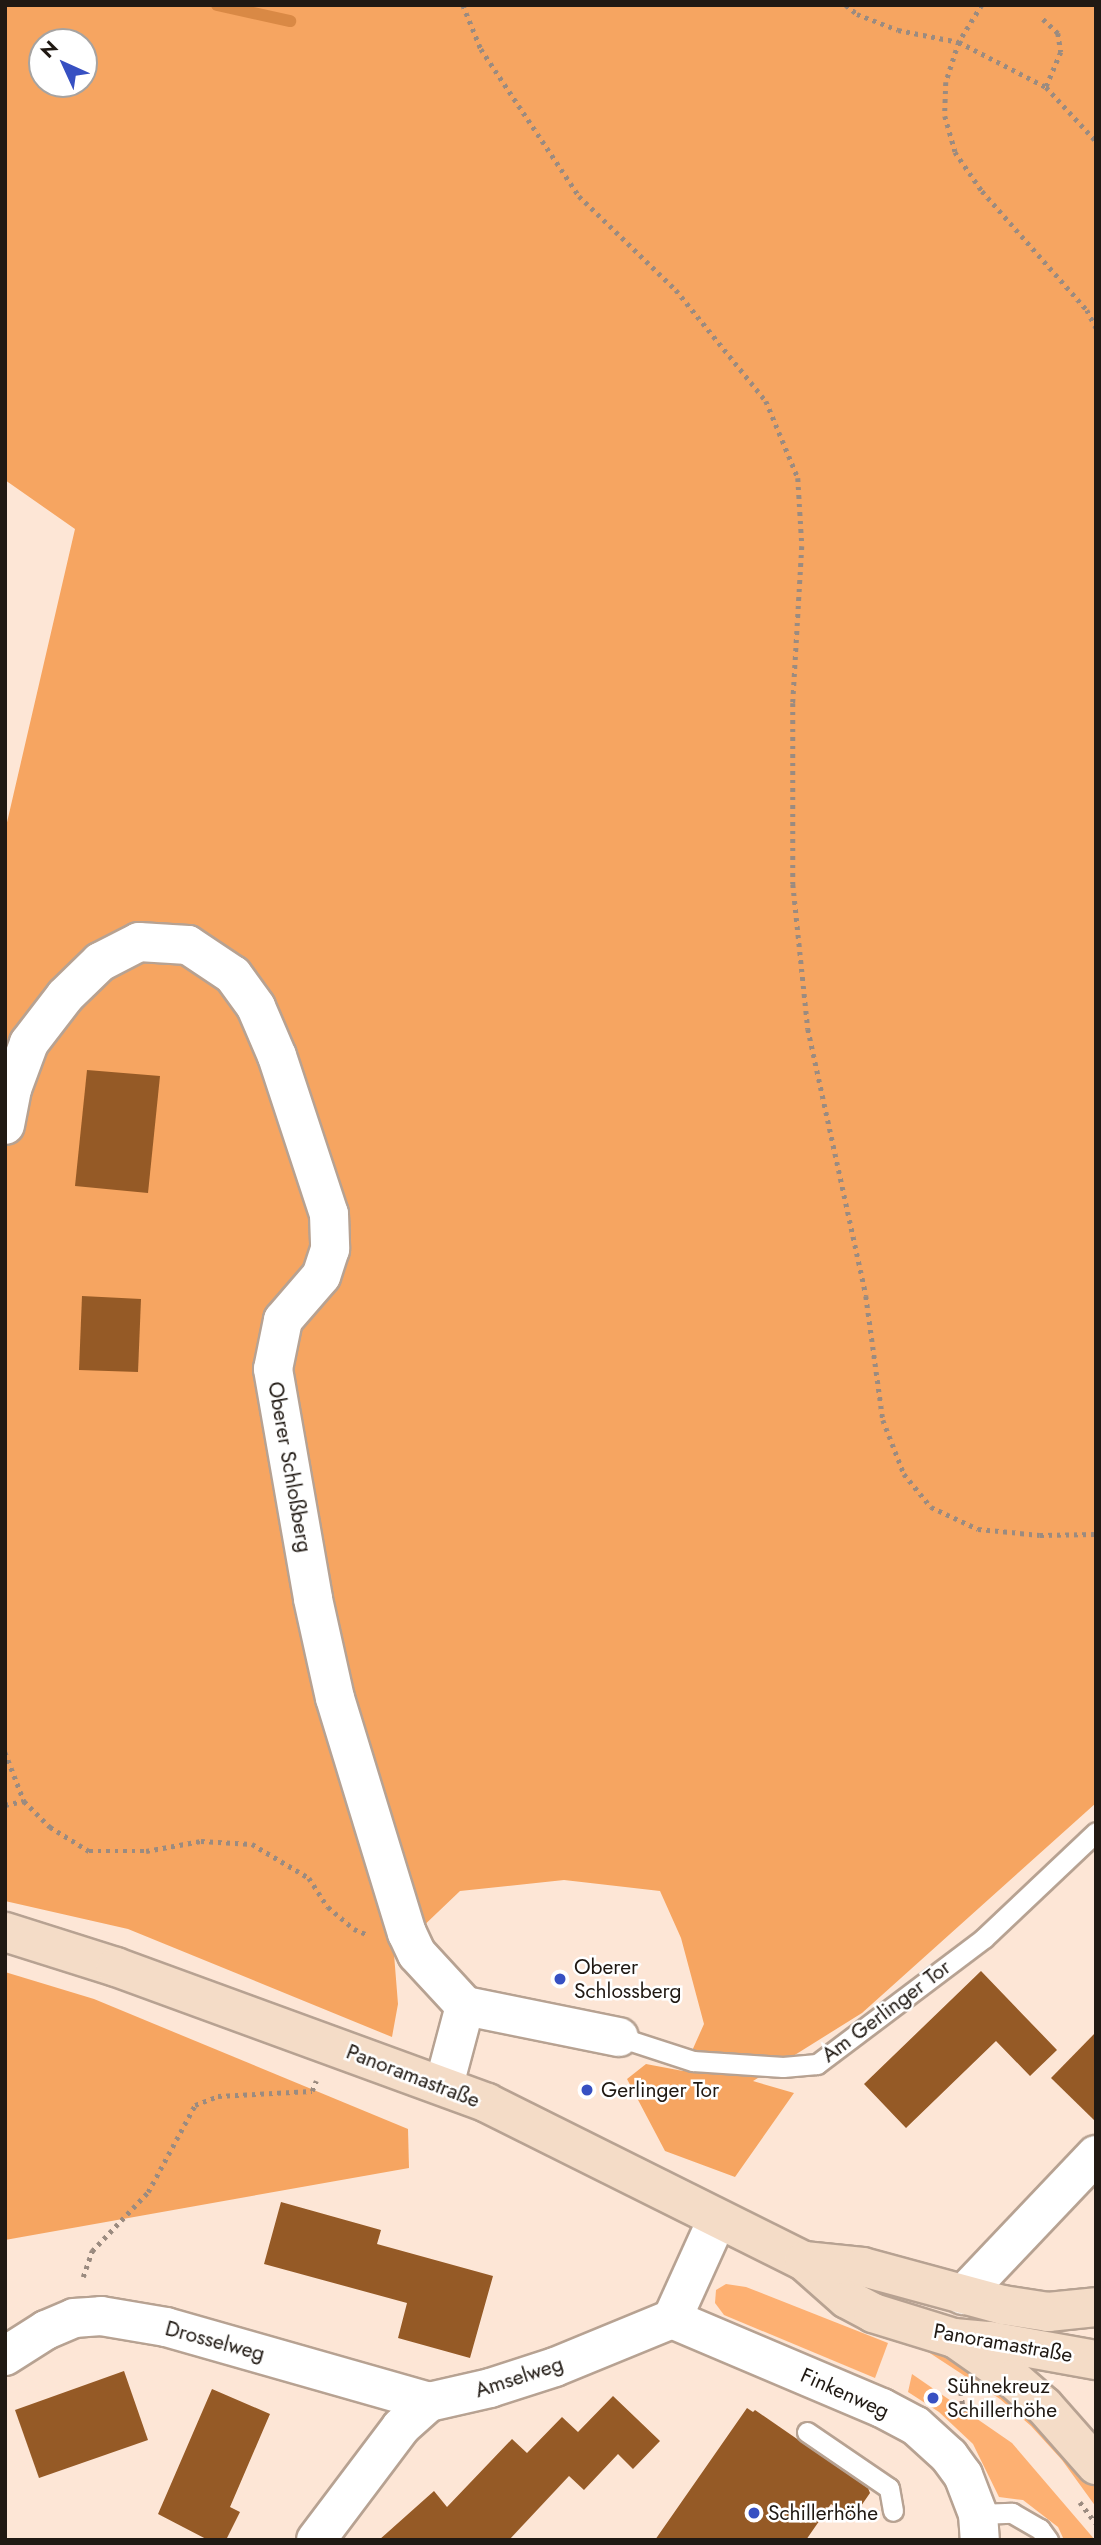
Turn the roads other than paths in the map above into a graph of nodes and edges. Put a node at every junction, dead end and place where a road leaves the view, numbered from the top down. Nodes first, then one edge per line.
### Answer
1 (5, 1125) edge
2 (1096, 1832) edge
3 (5, 1932) edge
4 (465, 2006) junction
5 (619, 2037) joint
6 (444, 2085) junction
7 (1096, 2155) edge
8 (717, 2220) junction
9 (804, 2262) junction
10 (963, 2295) junction
11 (1096, 2307) edge
12 (672, 2319) junction
13 (954, 2338) junction
14 (5, 2356) edge
15 (1096, 2360) edge
16 (429, 2402) junction
17 (807, 2432) dead end
18 (1096, 2465) edge
19 (893, 2511) dead end
20 (979, 2527) edge
21 (316, 2540) edge
22 (1048, 2540) edge

1 - 4 street, Oberer Schloßberg
2 - 5 lane, Am Gerlinger Tor
3 - 6 main road, Panoramastraße
4 - 5 street, Am Gerlinger Tor
4 - 6 street
6 - 8 main road, Panoramastraße
7 - 10 street
8 - 9 main road, Panoramastraße
8 - 12 street
9 - 10 main road, Panoramastraße
9 - 13 main road, Panoramastraße
10 - 11 main road, Panoramastraße
12 - 16 street, Amselweg
12 - 20 street, Finkenweg
13 - 15 main road, Panoramastraße
13 - 18 main road
14 - 16 street, Drosselweg
16 - 21 street, Amselweg
17 - 19 lane
20 - 22 lane, Finkenweg

